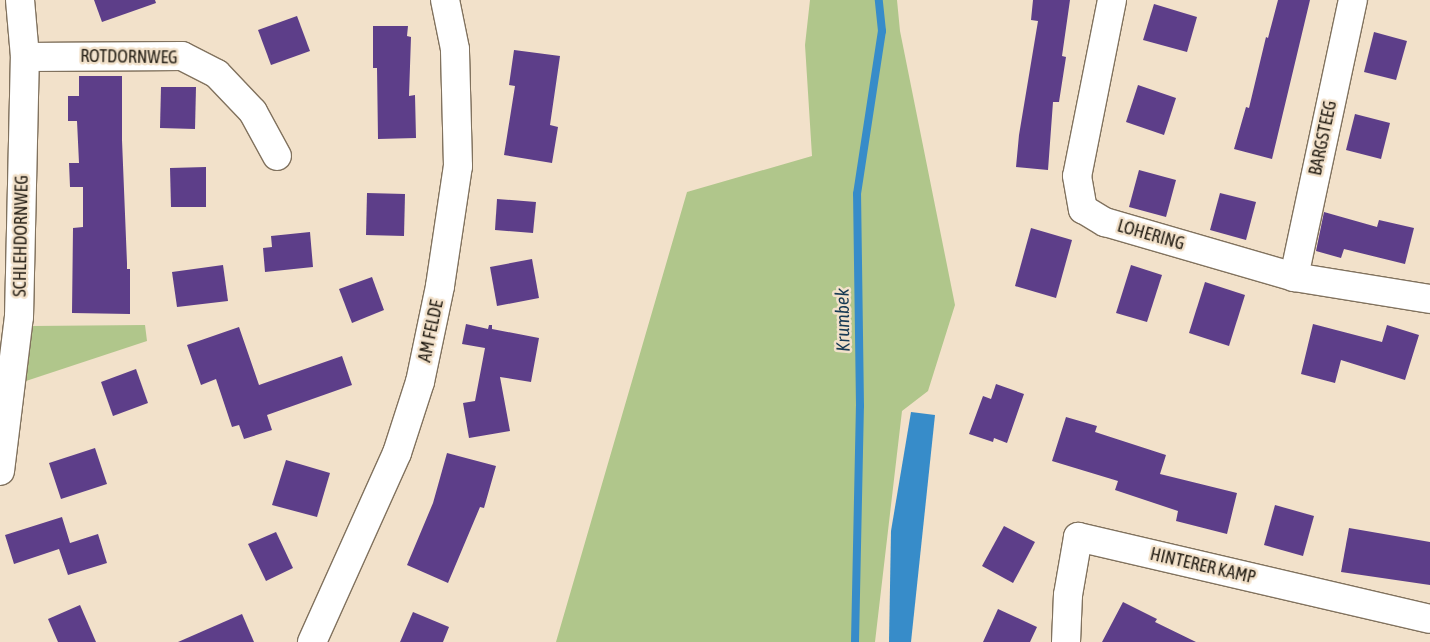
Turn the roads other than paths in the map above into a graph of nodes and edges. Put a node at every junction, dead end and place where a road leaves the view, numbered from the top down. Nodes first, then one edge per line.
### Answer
1 (20, 0) edge
2 (445, 0) edge
3 (1112, 0) edge
4 (1352, 0) edge
5 (25, 57) junction
6 (277, 156) dead end
7 (1294, 277) junction
8 (1430, 300) edge
9 (10, 317) edge
10 (0, 470) edge
11 (1430, 619) edge
12 (312, 642) edge
13 (1066, 642) edge

1 - 5 street, SCHLEHDORNWEG
2 - 12 street, AM FELDE
3 - 7 street, LOHERING
4 - 7 street, BARGSTEEG
5 - 6 street, ROTDORNWEG
5 - 9 street, SCHLEHDORNWEG
7 - 8 street, LOHERING
9 - 10 street, SCHLEHDORNWEG
11 - 13 street, HINTERER KAMP

